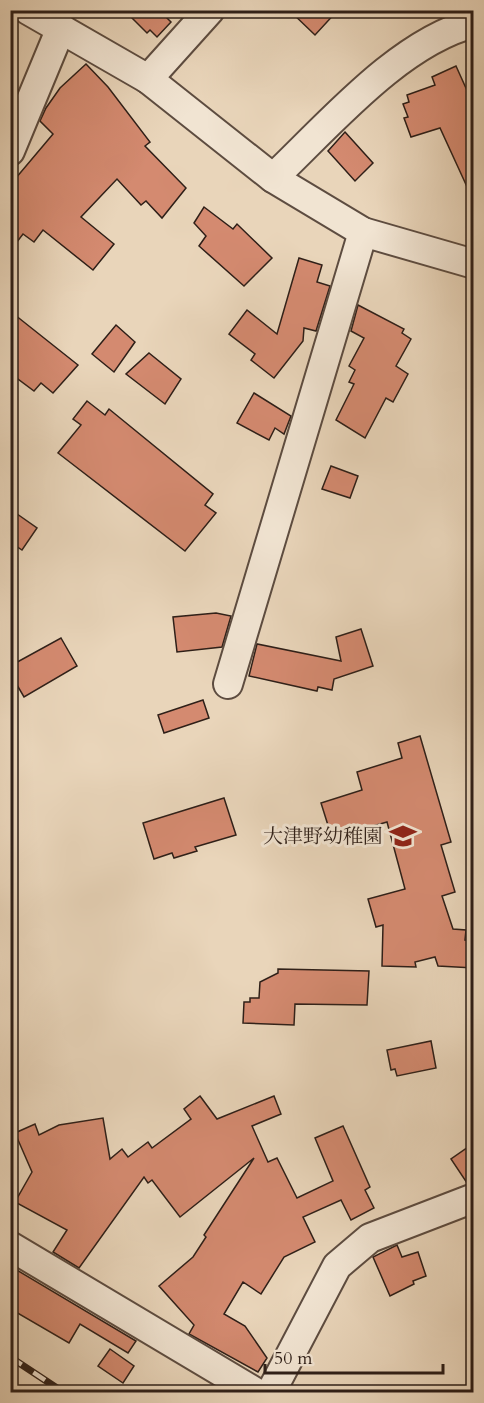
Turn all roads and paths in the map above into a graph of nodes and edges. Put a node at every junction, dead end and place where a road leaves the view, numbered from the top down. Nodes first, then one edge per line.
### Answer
1 (28, 10) edge
2 (210, 10) edge
3 (474, 23) edge
4 (61, 28) junction
5 (148, 79) junction
6 (10, 151) edge
7 (273, 177) junction
8 (363, 232) junction
9 (474, 264) edge
10 (228, 684) dead end
11 (474, 1198) edge
12 (10, 1246) edge
13 (255, 1392) edge
14 (271, 1392) edge

1 - 4 street
2 - 5 street
3 - 7 street
4 - 5 street
4 - 6 street
5 - 7 street
7 - 8 street
8 - 9 street
8 - 10 street
11 - 14 street
12 - 13 street

